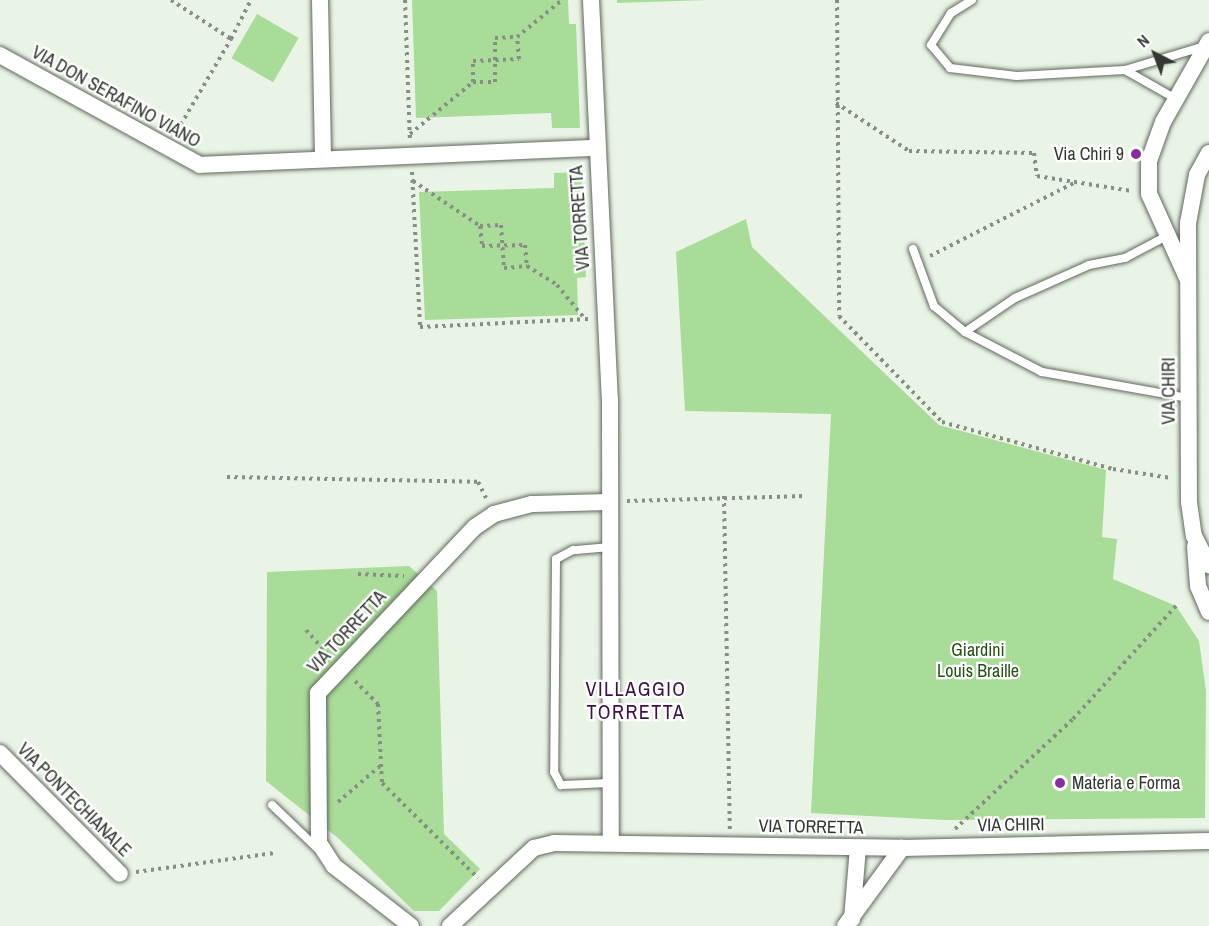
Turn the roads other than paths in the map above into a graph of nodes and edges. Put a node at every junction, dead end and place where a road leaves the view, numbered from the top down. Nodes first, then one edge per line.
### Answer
1 (320, 0) edge
2 (591, 0) edge
3 (972, 0) edge
4 (1208, 43) edge
5 (0, 55) edge
6 (1125, 70) junction
7 (1176, 99) junction
8 (595, 148) junction
9 (1209, 153) edge
10 (323, 156) junction
11 (1165, 237) junction
12 (913, 249) dead end
13 (1189, 282) junction
14 (965, 332) junction
15 (1188, 398) junction
16 (609, 502) junction
17 (1194, 536) junction
18 (610, 547) junction
19 (1209, 566) edge
20 (1209, 612) edge
21 (0, 753) edge
22 (611, 783) junction
23 (272, 805) dead end
24 (1209, 841) edge
25 (611, 842) junction
26 (858, 848) junction
27 (902, 848) junction
28 (325, 856) junction
29 (120, 874) road end
30 (848, 923) edge
31 (411, 926) edge
32 (450, 926) edge

1 - 10 street
2 - 8 street, VIA TORRETTA
3 - 6 lane
4 - 6 lane
4 - 7 street, VIA CHIRI
5 - 10 street, VIA DON SERAFINO VIANO
6 - 7 lane
7 - 11 street, VIA CHIRI
8 - 10 street, VIA DON SERAFINO VIANO
8 - 16 street, VIA TORRETTA
9 - 13 street, VIA CHIRI
11 - 13 street, VIA CHIRI
11 - 14 lane
12 - 14 lane
13 - 15 street, VIA CHIRI
14 - 15 lane
15 - 17 street, VIA CHIRI
16 - 18 street, VIA TORRETTA
16 - 28 street, VIA TORRETTA
17 - 19 street, VIA CHIRI
17 - 20 street, VIA CHIRI
18 - 22 street, VIA TORRETTA
18 - 22 lane
21 - 29 street, VIA PONTECHIANALE
22 - 25 street, VIA TORRETTA
23 - 28 lane
24 - 27 street, VIA CHIRI
25 - 26 street, VIA TORRETTA
25 - 32 street, VIA TORRETTA
26 - 27 street, VIA TORRETTA
26 - 30 street
27 - 30 street
28 - 31 street

